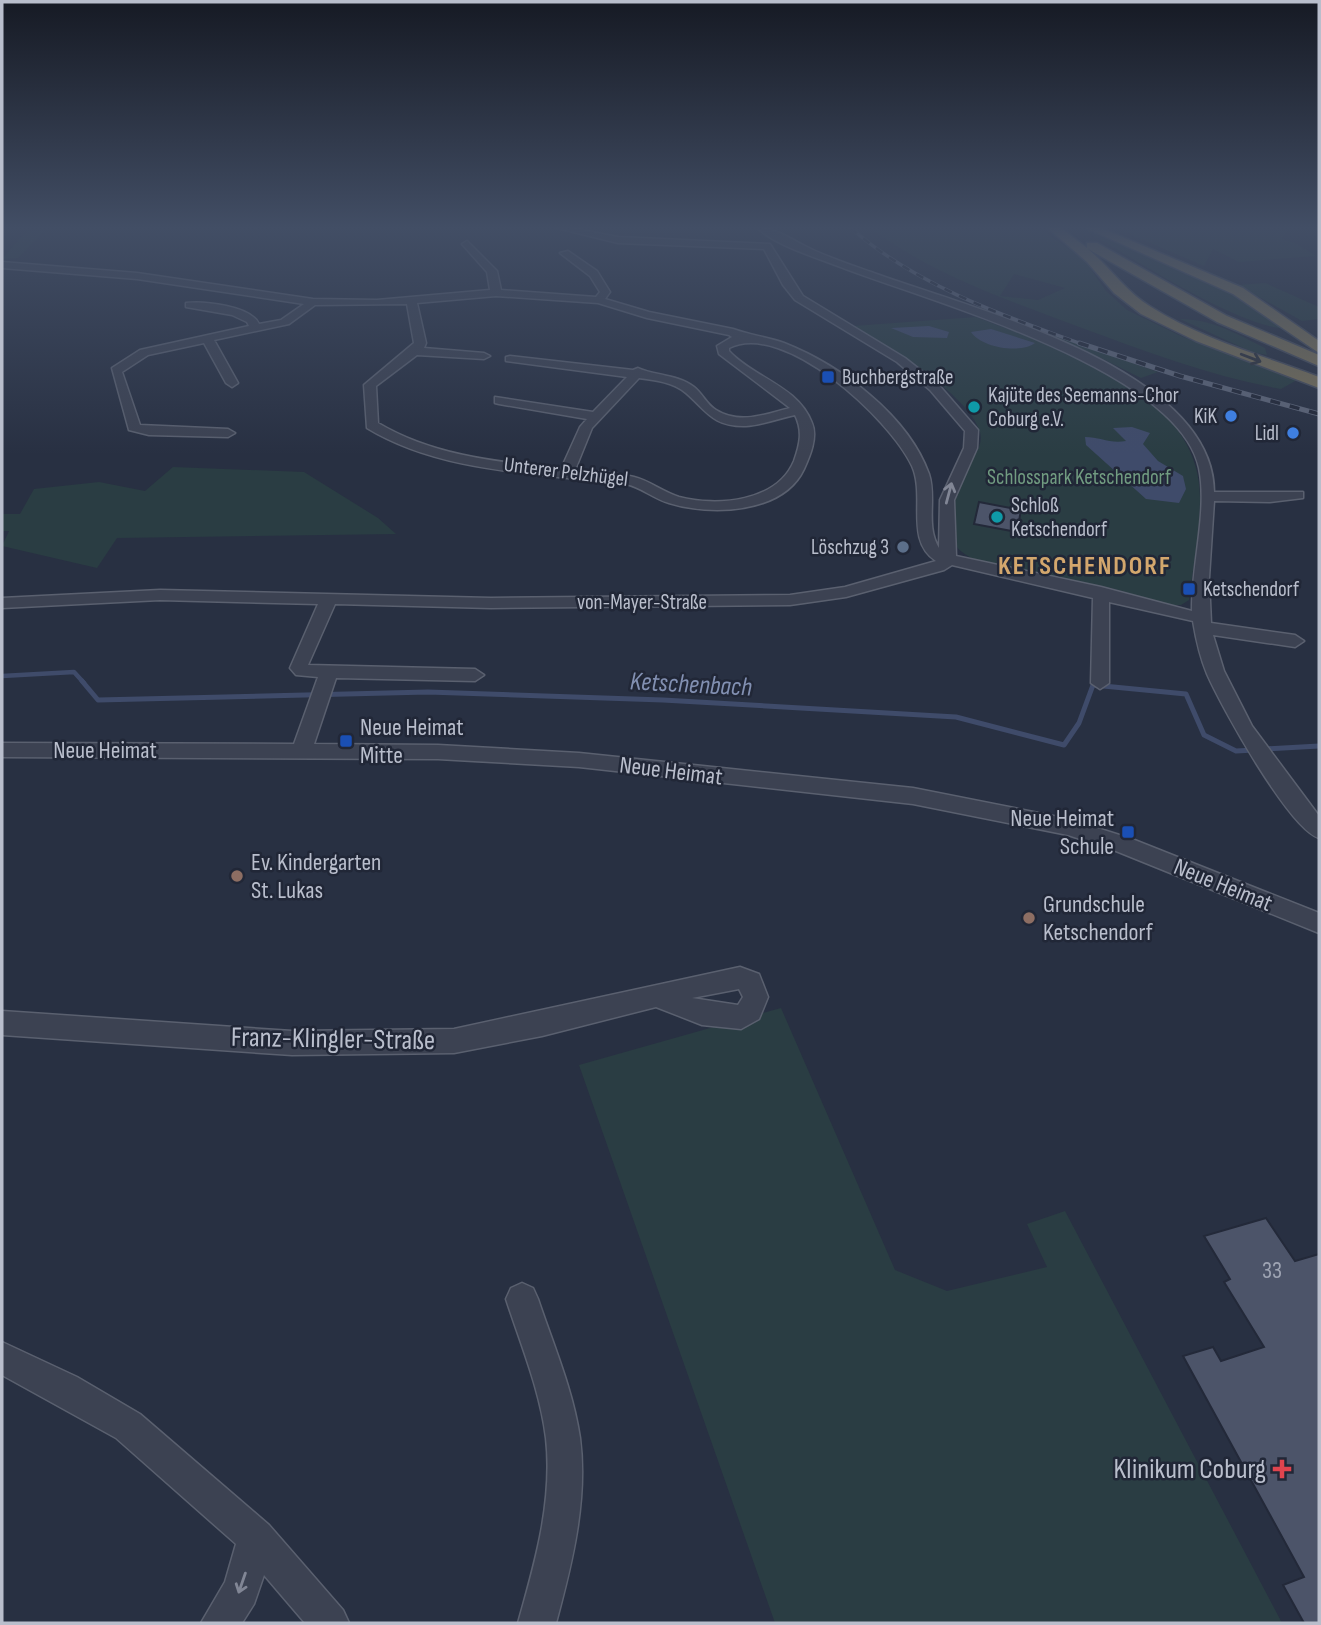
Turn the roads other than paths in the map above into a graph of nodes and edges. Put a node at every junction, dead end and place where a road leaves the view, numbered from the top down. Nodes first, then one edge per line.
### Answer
1 (190, 304) dead end
2 (310, 304) edge
3 (412, 304) edge
4 (611, 304) edge
5 (808, 304) edge
6 (950, 304) edge
7 (1137, 304) edge
8 (1194, 304) edge
9 (1210, 304) edge
10 (1261, 304) edge
11 (255, 328) junction
12 (207, 338) junction
13 (741, 338) junction
14 (1319, 348) edge
15 (415, 351) junction
16 (1319, 353) edge
17 (484, 356) dead end
18 (510, 359) dead end
19 (1319, 361) edge
20 (638, 372) junction
21 (232, 383) dead end
22 (1319, 383) edge
23 (499, 400) dead end
24 (797, 410) junction
25 (594, 416) junction
26 (228, 433) dead end
27 (567, 472) junction
28 (1298, 495) dead end
29 (1207, 496) junction
30 (948, 560) junction
31 (1101, 592) junction
32 (328, 601) junction
33 (2, 603) edge
34 (1203, 623) junction
35 (1295, 641) dead end
36 (475, 675) dead end
37 (326, 679) junction
38 (1100, 683) dead end
39 (2, 750) edge
40 (302, 750) junction
41 (1319, 830) edge
42 (1319, 923) edge
43 (660, 997) dead end
44 (2, 1023) edge
45 (522, 1299) dead end
46 (2, 1358) edge
47 (256, 1538) junction
48 (220, 1623) edge
49 (330, 1623) edge
50 (537, 1623) edge

1 - 11 street
2 - 11 street
3 - 15 street
4 - 13 street
30 -> 5 street
6 - 29 street
7 -> 22 highway
8 - 19 highway
9 - 16 highway
10 - 14 highway
11 - 12 street
12 - 21 street
12 - 26 street
13 - 24 street
13 - 30 street
15 - 17 street
15 - 27 street, Unterer Pelzhügel
18 - 20 street
20 - 24 street
20 - 25 street
23 - 25 street
24 - 27 street, Unterer Pelzhügel
25 - 27 street
28 - 29 street
29 - 34 street
30 - 31 street
30 - 32 street, von-Mayer-Straße
31 - 34 street
31 - 38 street
32 - 33 street, von-Mayer-Straße
32 - 37 street
34 - 35 street
34 - 41 street
36 - 37 street
37 - 40 street
39 - 40 street, Neue Heimat
40 - 42 street, Neue Heimat
43 - 44 street, Franz-Klingler-Straße
45 - 50 street
46 - 47 street
47 -> 48 street
47 - 49 street

